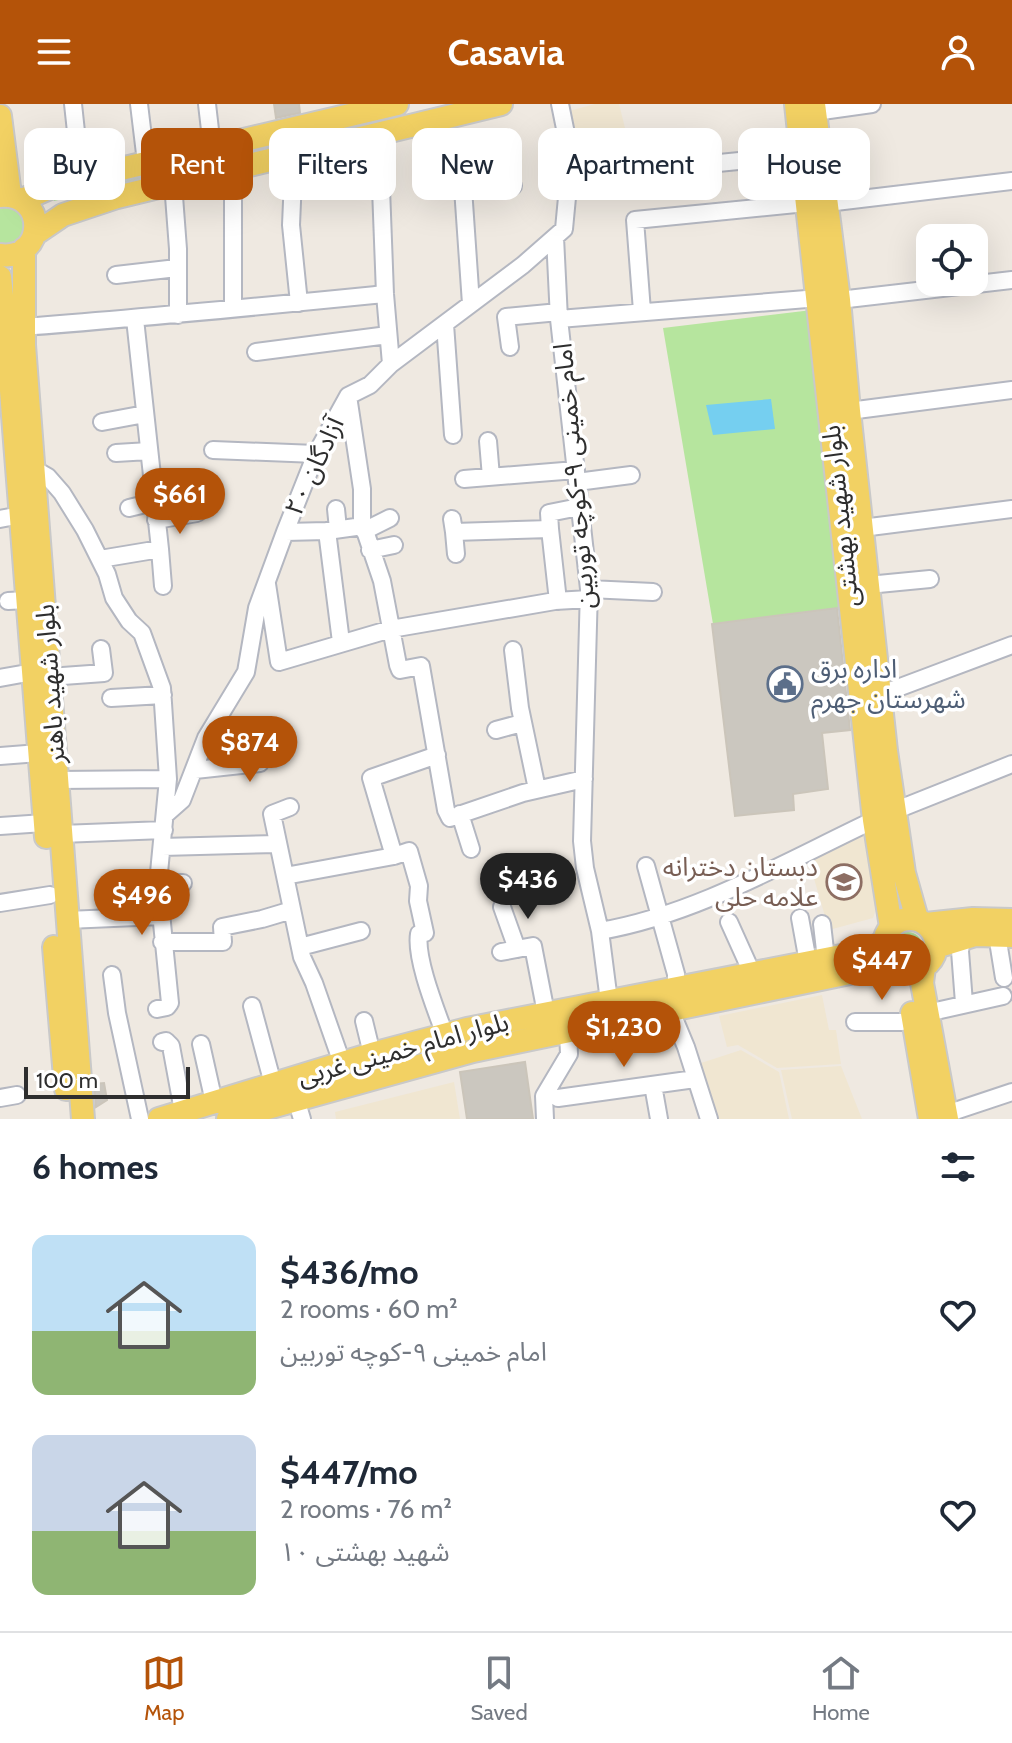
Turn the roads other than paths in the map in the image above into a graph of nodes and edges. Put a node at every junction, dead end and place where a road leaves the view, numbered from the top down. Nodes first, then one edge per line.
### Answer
1 (73, 104) edge
2 (139, 104) edge
3 (207, 104) edge
4 (397, 104) edge
5 (501, 104) edge
6 (560, 104) edge
7 (872, 104) edge
8 (374, 106) edge
9 (808, 107) edge
10 (0, 116) edge
11 (76, 128) edge
12 (142, 128) edge
13 (210, 128) edge
14 (378, 128) edge
15 (565, 128) edge
16 (804, 128) edge
17 (396, 131) edge
18 (253, 137) edge
19 (1012, 181) edge
20 (141, 191) edge
21 (11, 197) edge
22 (174, 200) edge
23 (233, 200) edge
24 (292, 200) edge
25 (381, 200) edge
26 (464, 200) edge
27 (567, 200) edge
28 (815, 200) edge
29 (816, 203) junction
30 (63, 215) junction
31 (555, 237) junction
32 (30, 242) junction
33 (0, 255) edge
34 (177, 268) junction
35 (116, 275) dead end
36 (0, 277) edge
37 (1012, 280) edge
38 (385, 294) junction
39 (9, 299) edge
40 (829, 299) junction
41 (299, 303) junction
42 (471, 304) junction
43 (233, 307) junction
44 (642, 311) junction
45 (178, 315) junction
46 (559, 315) junction
47 (135, 319) junction
48 (445, 324) junction
49 (23, 327) junction
50 (388, 335) junction
51 (510, 347) dead end
52 (256, 352) dead end
53 (391, 364) junction
54 (1012, 390) edge
55 (6, 392) edge
56 (348, 396) junction
57 (849, 411) junction
58 (145, 414) junction
59 (102, 422) dead end
60 (453, 435) dead end
61 (488, 441) dead end
62 (213, 450) dead end
63 (149, 451) junction
64 (116, 453) dead end
65 (316, 454) junction
66 (34, 469) junction
67 (631, 475) dead end
68 (576, 476) junction
69 (491, 477) junction
70 (464, 479) dead end
71 (154, 502) junction
72 (579, 507) junction
73 (129, 508) dead end
74 (336, 509) dead end
75 (1012, 509) edge
76 (197, 513) dead end
77 (10, 517) edge
78 (390, 518) dead end
79 (156, 520) junction
80 (364, 528) junction
81 (862, 528) junction
82 (550, 529) junction
83 (333, 530) junction
84 (285, 532) junction
85 (394, 545) dead end
86 (160, 549) junction
87 (370, 550) junction
88 (456, 554) dead end
89 (100, 559) junction
90 (930, 579) dead end
91 (267, 584) junction
92 (868, 585) junction
93 (163, 586) dead end
94 (653, 592) dead end
95 (589, 594) junction
96 (558, 601) junction
97 (391, 629) junction
98 (341, 642) junction
99 (1012, 645) edge
100 (101, 649) dead end
101 (513, 650) dead end
102 (587, 666) junction
103 (44, 673) junction
104 (0, 678) edge
105 (163, 695) junction
106 (111, 698) dead end
107 (871, 699) junction
108 (522, 723) junction
109 (496, 730) dead end
110 (261, 743) dead end
111 (39, 753) junction
112 (437, 755) junction
113 (0, 756) edge
114 (1012, 764) edge
115 (195, 770) junction
116 (168, 779) junction
117 (584, 779) junction
118 (57, 780) junction
119 (537, 789) junction
120 (290, 807) dead end
121 (455, 816) junction
122 (884, 816) junction
123 (0, 826) edge
124 (52, 828) junction
125 (164, 830) junction
126 (582, 841) junction
127 (278, 844) junction
128 (471, 849) dead end
129 (394, 856) junction
130 (646, 866) dead end
131 (285, 876) junction
132 (158, 883) junction
133 (183, 883) dead end
134 (50, 895) junction
135 (0, 903) edge
136 (502, 907) dead end
137 (292, 910) junction
138 (658, 915) junction
139 (160, 916) junction
140 (800, 918) dead end
141 (67, 920) junction
142 (729, 922) dead end
143 (922, 922) junction
144 (822, 924) dead end
145 (1007, 930) edge
146 (361, 931) dead end
147 (600, 931) junction
148 (888, 934) junction
149 (962, 938) junction
150 (162, 942) junction
151 (300, 947) junction
152 (936, 947) junction
153 (817, 960) junction
154 (897, 967) junction
155 (924, 967) junction
156 (752, 973) junction
157 (112, 975) dead end
158 (1004, 978) dead end
159 (676, 988) junction
160 (1003, 996) dead end
161 (609, 1001) junction
162 (964, 1003) junction
163 (252, 1006) dead end
164 (157, 1009) dead end
165 (554, 1011) junction
166 (671, 1011) junction
167 (920, 1016) junction
168 (364, 1021) dead end
169 (855, 1022) dead end
170 (568, 1032) junction
171 (445, 1035) junction
172 (162, 1042) dead end
173 (201, 1044) dead end
174 (372, 1054) junction
175 (342, 1063) junction
176 (695, 1079) junction
177 (273, 1084) junction
178 (653, 1085) junction
179 (1012, 1092) edge
180 (558, 1098) dead end
181 (299, 1109) edge
182 (183, 1111) junction
183 (221, 1111) edge
184 (941, 1117) edge
185 (69, 1119) edge
186 (83, 1119) edge
187 (140, 1119) edge
188 (159, 1119) edge
189 (545, 1119) edge
190 (659, 1119) edge
191 (709, 1119) edge

1 - 11 street
2 - 12 street
3 - 13 street
4 - 8 main road
5 - 17 main road
6 - 15 street
7 - 9 street
8 - 14 main road
8 - 18 main road
9 - 16 main road, بلوار شهید بهشتی
9 - 29 main road, بلوار شهید بهشتی
10 - 21 main road
19 - 29 street
20 - 30 main road
21 - 32 main road
22 - 34 street
23 - 43 street
24 - 41 street
25 - 38 street
26 - 42 street
27 - 31 street
28 - 29 main road, بلوار شهید بهشتی
29 - 40 main road, بلوار شهید بهشتی
29 - 44 street
30 - 32 main road
30 - 39 main road
31 - 42 street, آزادگان ۲۰
31 - 46 street, امام خمینی ۹-کوچه توربین
32 - 33 main road
32 - 39 main road, بلوار شهید باهنر
34 - 35 street
34 - 45 street
36 - 39 main road, بلوار شهید باهنر
37 - 40 street
38 - 41 street
38 - 50 street
39 - 49 main road, بلوار شهید باهنر
39 - 55 main road, بلوار شهید باهنر
40 - 44 street
40 - 57 main road, بلوار شهید بهشتی
40 - 107 main road, بلوار شهید بهشتی
41 - 43 street
42 - 48 street, آزادگان ۲۰
43 - 45 street
44 - 46 street
45 - 47 street
46 - 51 street
46 - 68 street, امام خمینی ۹-کوچه توربین
47 - 49 street
47 - 58 street
48 - 53 street, آزادگان ۲۰
48 - 60 street
49 - 66 main road, بلوار شهید باهنر
50 - 52 street
50 - 53 street
53 - 56 street, آزادگان ۲۰
54 - 57 street
55 - 77 main road, بلوار شهید باهنر
56 - 65 street, آزادگان ۲۰
56 - 80 street
57 - 81 main road, بلوار شهید بهشتی
58 - 59 street
58 - 63 street
61 - 69 street
62 - 65 street
63 - 64 street
63 - 71 street
65 - 84 street, آزادگان ۲۰
66 - 89 street
66 - 103 main road, بلوار شهید باهنر
67 - 68 street
68 - 69 street
68 - 72 street, امام خمینی ۹-کوچه توربین
69 - 70 street
71 - 73 street
71 - 79 street
72 - 82 street
72 - 95 street, امام خمینی ۹-کوچه توربین
74 - 83 street
75 - 81 street
76 - 79 street
77 - 103 main road, بلوار شهید باهنر
78 - 80 street
79 - 86 street
80 - 83 street
80 - 87 street
81 - 92 main road, بلوار شهید بهشتی
82 - 88 street
82 - 96 street
83 - 84 street
83 - 98 street
84 - 91 street, آزادگان ۲۰
85 - 87 street
86 - 89 street
86 - 93 street
87 - 97 street
89 - 105 street
90 - 92 street
91 - 98 street
91 - 115 street, آزادگان ۲۰
92 - 107 main road, بلوار شهید بهشتی
94 - 95 street
95 - 96 street
95 - 102 street, امام خمینی ۹-کوچه توربین
96 - 97 street
97 - 98 street
97 - 112 street
99 - 107 street
100 - 103 street
101 - 108 street
102 - 117 street, امام خمینی ۹-کوچه توربین
102 - 126 street
103 - 104 street
103 - 111 main road, بلوار شهید باهنر
103 - 118 main road, بلوار شهید باهنر
105 - 106 street
105 - 116 street
107 - 122 main road, بلوار شهید بهشتی
108 - 109 street
108 - 119 street
110 - 115 street
111 - 113 street
111 - 124 main road, بلوار شهید باهنر
112 - 121 street
112 - 129 street
114 - 122 street
115 - 125 street, آزادگان ۲۰
116 - 118 street
116 - 125 street
117 - 119 street
117 - 126 street, امام خمینی ۹-کوچه توربین
118 - 124 main road, بلوار شهید باهنر
119 - 121 street
120 - 127 street
121 - 128 street
122 - 138 street
122 - 143 main road, بلوار شهید بهشتی
122 - 148 main road, بلوار شهید بهشتی
123 - 124 street
124 - 125 street
124 - 134 main road, بلوار شهید باهنر
124 - 141 main road, بلوار شهید باهنر
125 - 127 street
125 - 132 street
126 - 147 street, امام خمینی ۹-کوچه توربین
127 - 131 street
129 - 131 street
129 - 171 street
130 - 138 street
131 - 137 street
132 - 133 street
132 - 139 street
134 - 135 street
134 - 185 main road, بلوار شهید باهنر
136 - 165 street
137 - 150 street
137 - 151 street
138 - 147 street
138 - 159 street
139 - 141 street
139 - 150 street
140 - 153 street
141 - 186 main road, بلوار شهید باهنر
142 - 156 street
143 - 145 main road
143 - 148 main road
143 - 152 main road
144 - 153 street
145 - 149 main road
145 - 158 street
146 - 151 street
147 - 161 street, امام خمینی ۹-کوچه توربین
148 - 153 main road, بلوار امام خمینی غربی
148 - 154 main road
149 - 152 main road
149 - 162 street
150 - 164 street
151 - 175 street
152 - 155 main road
153 - 156 main road, بلوار امام خمینی غربی
154 - 155 main road
154 - 166 main road, بلوار امام خمینی غربی
154 - 167 main road
155 - 167 main road
156 - 159 main road, بلوار امام خمینی غربی
157 - 187 street
159 - 161 main road, بلوار امام خمینی غربی
160 - 162 street
161 - 165 main road, بلوار امام خمینی غربی
162 - 167 street
163 - 177 street
165 - 170 main road
165 - 171 main road, بلوار امام خمینی غربی
166 - 170 main road, بلوار امام خمینی غربی
166 - 176 street
167 - 169 street
167 - 184 main road
168 - 174 street
170 - 181 main road, بلوار امام خمینی غربی
170 - 189 street
171 - 174 main road, بلوار امام خمینی غربی
172 - 182 street
173 - 183 street
174 - 175 main road, بلوار امام خمینی غربی
175 - 177 main road, بلوار امام خمینی غربی
176 - 178 street
176 - 191 street
177 - 183 main road, بلوار امام خمینی غربی
178 - 180 street
178 - 190 street
179 - 184 street
181 - 183 main road, بلوار امام خمینی غربی
182 - 183 main road, بلوار امام خمینی غربی
182 - 188 main road, بلوار امام خمینی غربی

